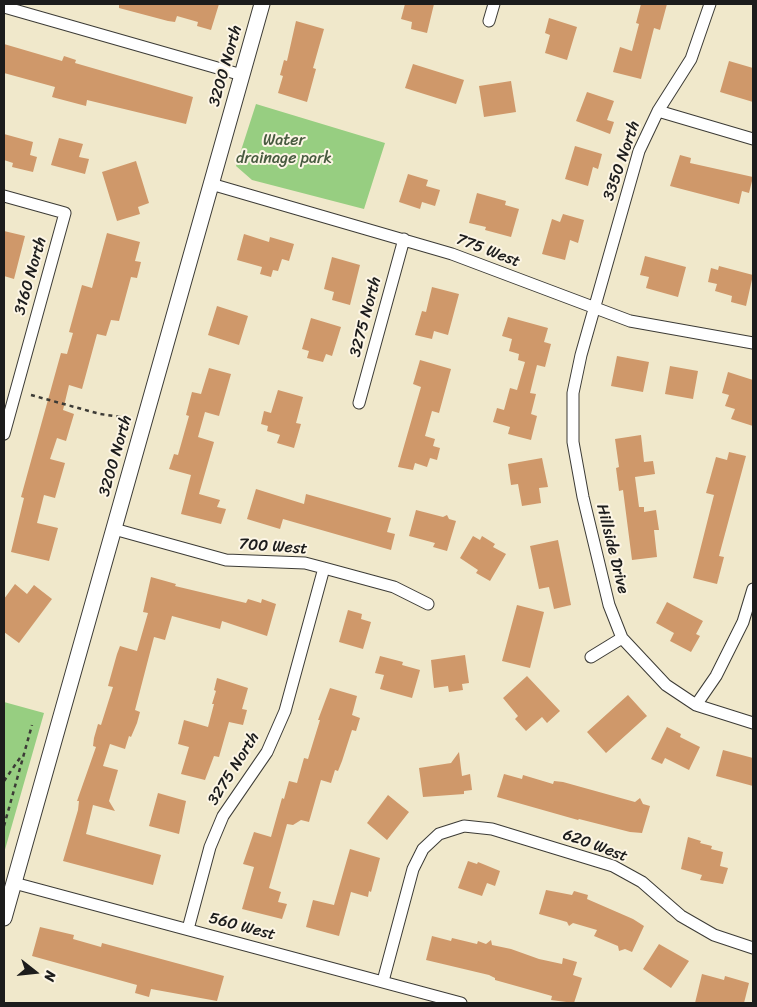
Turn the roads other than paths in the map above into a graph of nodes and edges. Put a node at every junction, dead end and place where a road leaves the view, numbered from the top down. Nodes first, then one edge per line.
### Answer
1 (262, 4) edge
2 (494, 4) edge
3 (710, 4) edge
4 (4, 7) edge
5 (489, 21) dead end
6 (242, 75) junction
7 (658, 111) junction
8 (753, 139) edge
9 (211, 184) junction
10 (4, 196) edge
11 (404, 239) junction
12 (593, 308) junction
13 (753, 342) edge
14 (9, 394) edge
15 (359, 403) dead end
16 (4, 434) edge
17 (114, 529) junction
18 (324, 568) junction
19 (753, 589) edge
20 (428, 604) dead end
21 (622, 638) junction
22 (591, 657) dead end
23 (696, 705) junction
24 (753, 723) edge
25 (14, 883) junction
26 (4, 918) edge
27 (188, 929) junction
28 (753, 948) edge
29 (383, 981) junction
30 (461, 1003) edge

1 - 6 street, 3200 North
2 - 5 street
3 - 7 street, 3350 North
4 - 6 street
6 - 9 street, 3200 North
7 - 8 street
7 - 12 street, 3350 North
9 - 11 street, 775 West
9 - 17 street, 3200 North
10 - 14 street, 3160 North
11 - 12 street, 775 West
11 - 15 street, 3275 North
12 - 13 street, 775 West
12 - 21 street, Hillside Drive
14 - 16 street, 3160 North
17 - 18 street, 700 West
17 - 25 street, 3200 North
18 - 20 street, 700 West
18 - 27 street, 3275 North
19 - 23 street
21 - 22 street
21 - 23 street, Hillside Drive
23 - 24 street, Hillside Drive
25 - 26 street, 3200 North
25 - 27 street, 560 West
27 - 29 street, 560 West
28 - 29 street, 620 West
29 - 30 street, 560 West

